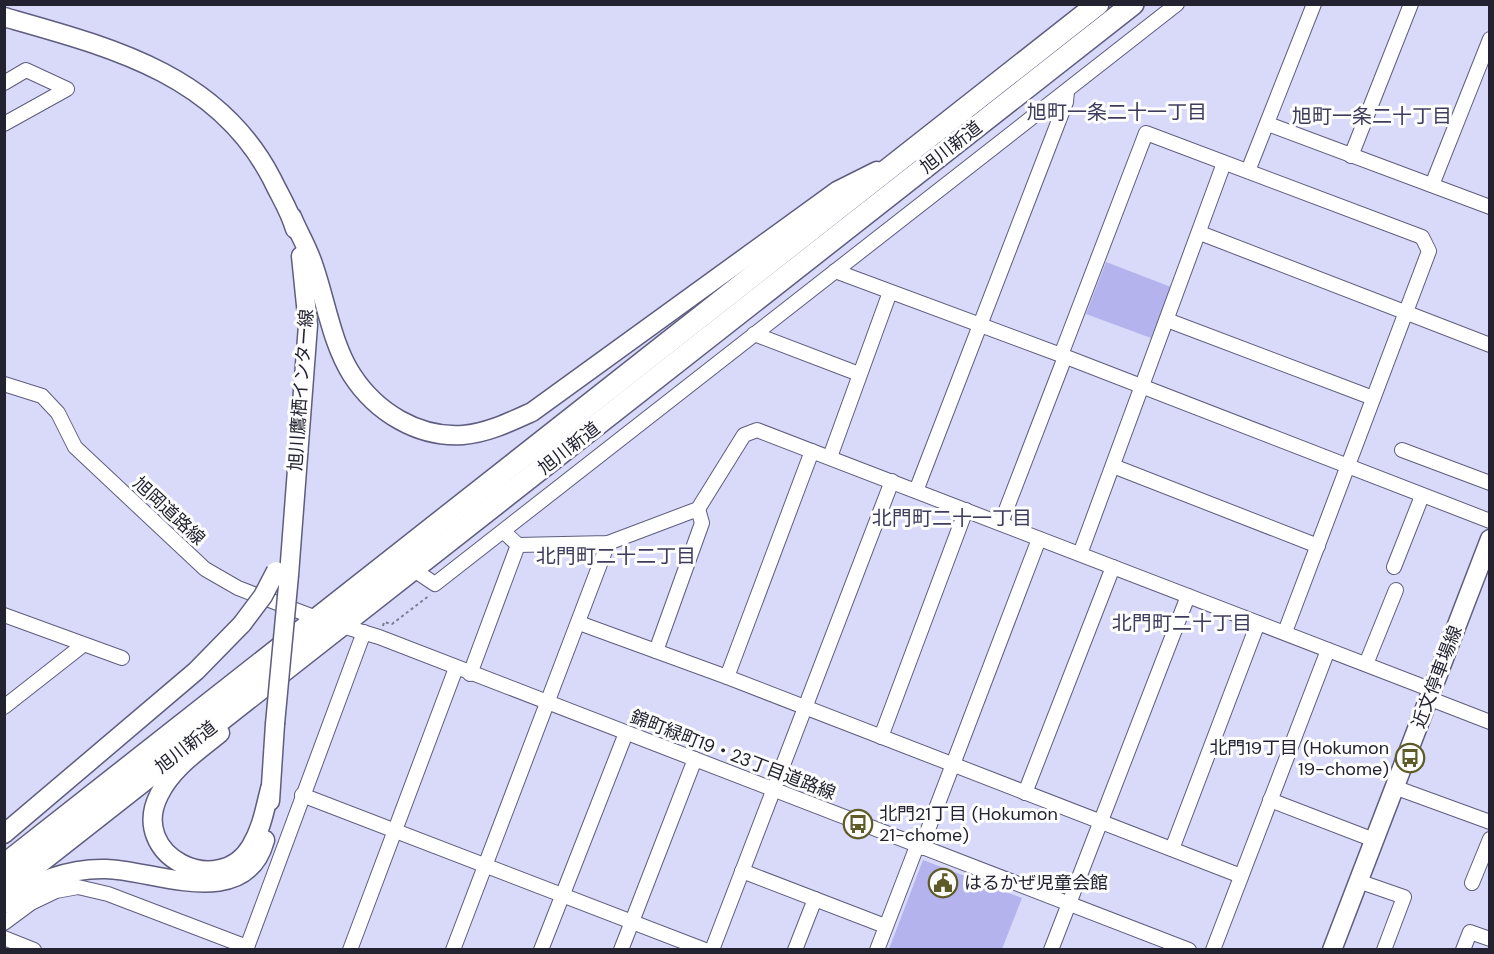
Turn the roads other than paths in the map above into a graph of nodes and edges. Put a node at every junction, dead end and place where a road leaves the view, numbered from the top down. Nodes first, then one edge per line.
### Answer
1 (1098, 4) edge
2 (1133, 4) edge
3 (1177, 4) edge
4 (1314, 4) edge
5 (1411, 4) edge
6 (4, 16) edge
7 (1490, 39) edge
8 (4, 83) edge
9 (1067, 92) junction
10 (4, 124) edge
11 (1268, 124) junction
12 (1351, 156) junction
13 (901, 158) junction
14 (1224, 163) junction
15 (1248, 171) junction
16 (1432, 185) junction
17 (1490, 207) edge
18 (292, 217) junction
19 (1200, 233) junction
20 (835, 271) junction
21 (890, 292) junction
22 (1406, 313) junction
23 (1167, 320) junction
24 (980, 324) junction
25 (754, 334) junction
26 (1490, 345) edge
27 (1063, 356) junction
28 (859, 374) junction
29 (4, 384) edge
30 (1142, 386) junction
31 (1373, 398) junction
32 (1402, 450) dead end
33 (812, 451) junction
34 (830, 457) junction
35 (1113, 466) junction
36 (1347, 467) junction
37 (892, 481) junction
38 (1490, 483) edge
39 (916, 491) junction
40 (1422, 496) junction
41 (698, 509) junction
42 (966, 510) junction
43 (1490, 521) edge
44 (1001, 523) junction
45 (504, 532) junction
46 (1039, 539) junction
47 (1490, 539) edge
48 (608, 543) junction
49 (518, 545) junction
50 (1318, 546) junction
51 (1080, 554) junction
52 (1485, 565) edge
53 (1113, 567) junction
54 (1394, 567) dead end
55 (414, 570) junction
56 (283, 573) junction
57 (1396, 590) dead end
58 (1188, 596) junction
59 (4, 615) edge
60 (319, 619) junction
61 (579, 623) junction
62 (1258, 623) junction
63 (340, 625) junction
64 (364, 632) junction
65 (1285, 632) junction
66 (83, 645) junction
67 (310, 650) junction
68 (1328, 650) junction
69 (656, 651) junction
70 (122, 658) dead end
71 (1366, 664) junction
72 (456, 668) junction
73 (470, 674) junction
74 (727, 677) junction
75 (1430, 694) junction
76 (547, 703) junction
77 (4, 707) edge
78 (804, 708) junction
79 (1490, 722) edge
80 (626, 733) junction
81 (881, 737) junction
82 (695, 759) junction
83 (952, 765) junction
84 (1394, 787) junction
85 (270, 789) junction
86 (772, 789) junction
87 (1025, 793) junction
88 (303, 795) junction
89 (1270, 800) junction
90 (1101, 822) junction
91 (1490, 822) edge
92 (395, 830) junction
93 (4, 834) edge
94 (1490, 839) edge
95 (1374, 840) junction
96 (919, 847) junction
97 (1172, 849) junction
98 (4, 865) edge
99 (486, 865) junction
100 (742, 871) junction
101 (1241, 876) junction
102 (1358, 881) junction
103 (1472, 883) dead end
104 (4, 890) edge
105 (563, 895) junction
106 (815, 899) junction
107 (4, 904) edge
108 (1069, 904) junction
109 (631, 921) junction
110 (4, 923) edge
111 (885, 926) junction
112 (4, 938) edge
113 (1490, 939) edge
114 (246, 948) edge
115 (33, 950) edge
116 (350, 950) edge
117 (453, 950) edge
118 (541, 950) edge
119 (621, 950) edge
120 (705, 950) edge
121 (712, 950) edge
122 (795, 950) edge
123 (877, 950) edge
124 (1052, 950) edge
125 (1189, 950) edge
126 (1213, 950) edge
127 (1332, 950) edge
128 (1384, 950) edge
129 (1463, 950) edge

1 - 13 highway, 旭川新道
2 - 55 highway, 旭川新道
3 - 9 street
4 - 11 street
5 - 12 street
6 - 18 main road, 旭川鷹栖インター線
7 - 16 street
8 - 10 street
9 - 20 street
9 - 24 street
11 - 12 street
11 - 15 street
12 - 16 street
13 - 18 main road
13 - 60 highway, 旭川新道
14 - 15 street
14 - 19 street
14 - 27 street
15 - 22 street
16 - 17 street
18 - 56 main road, 旭川鷹栖インター線
19 - 22 street
19 - 23 street
20 - 21 street
20 - 25 street
21 - 24 street
21 - 28 street
22 - 26 street
22 - 31 street
23 - 30 street
23 - 31 street
24 - 27 street
24 - 39 street
25 - 28 street
25 - 45 street
27 - 30 street
27 - 44 street
28 - 34 street
29 - 60 street, 旭岡道路線
30 - 35 street
30 - 36 street
31 - 36 street
32 - 38 street
33 - 34 street
33 - 41 street
33 - 74 street
34 - 37 street
35 - 50 street
35 - 51 street
36 - 40 street
36 - 50 street
37 - 39 street
37 - 78 street
39 - 42 street
40 - 43 street
40 - 54 street
41 - 48 street
41 - 69 street
42 - 44 street
42 - 81 street
44 - 46 street
45 - 49 street
45 - 55 street
46 - 51 street
46 - 83 street
47 - 52 main road, 近文停車場線
48 - 49 street
48 - 61 street
49 - 73 street
50 - 65 street
51 - 53 street
52 - 75 main road, 近文停車場線
53 - 58 street
53 - 87 street
55 - 63 highway, 旭川新道
56 - 85 main road, bridge
56 - 93 main road, bridge
57 - 71 street
58 - 62 street
58 - 90 street
59 - 66 street
60 - 63 street, 旭岡道路線
60 - 98 highway, 旭川新道
61 - 69 street
61 - 76 street
62 - 65 street
62 - 97 street
63 - 64 street, 錦町緑町19・23丁目道路線
63 - 67 highway, 旭川新道
64 - 72 street, 錦町緑町19・23丁目道路線
64 - 88 street
65 - 68 street
66 - 70 street
66 - 77 street
67 - 85 main road
67 - 104 highway, 旭川新道
68 - 71 street
68 - 89 street
69 - 74 street
71 - 75 street
72 - 73 street, 錦町緑町19・23丁目道路線
72 - 92 street
73 - 76 street, 錦町緑町19・23丁目道路線
74 - 78 street
75 - 79 street
75 - 84 main road, 近文停車場線
76 - 80 street, 錦町緑町19・23丁目道路線
76 - 99 street
78 - 81 street
78 - 86 street
80 - 82 street, 錦町緑町19・23丁目道路線
80 - 105 street
81 - 83 street
82 - 86 street, 錦町緑町19・23丁目道路線
82 - 109 street
83 - 87 street
83 - 96 street
84 - 91 street
84 - 95 main road, 近文停車場線
85 - 107 main road
86 - 96 street, 錦町緑町19・23丁目道路線
86 - 100 street
87 - 90 street
88 - 92 street
88 - 114 street
89 - 95 street
89 - 101 street
90 - 97 street
90 - 108 street
92 - 99 street
92 - 116 street
94 - 103 street
95 - 102 main road, 近文停車場線
96 - 108 street, 錦町緑町19・23丁目道路線
96 - 111 street
97 - 101 street
99 - 105 street
99 - 117 street
100 - 106 street
100 - 121 street
101 - 126 street
102 - 127 main road, 近文停車場線
102 - 128 street
105 - 109 street
105 - 118 street
106 - 111 street
106 - 122 street
108 - 124 street
108 - 125 street, 錦町緑町19・23丁目道路線
109 - 119 street
109 - 120 street
110 - 114 street
111 - 123 street
112 - 115 street
113 - 129 street

